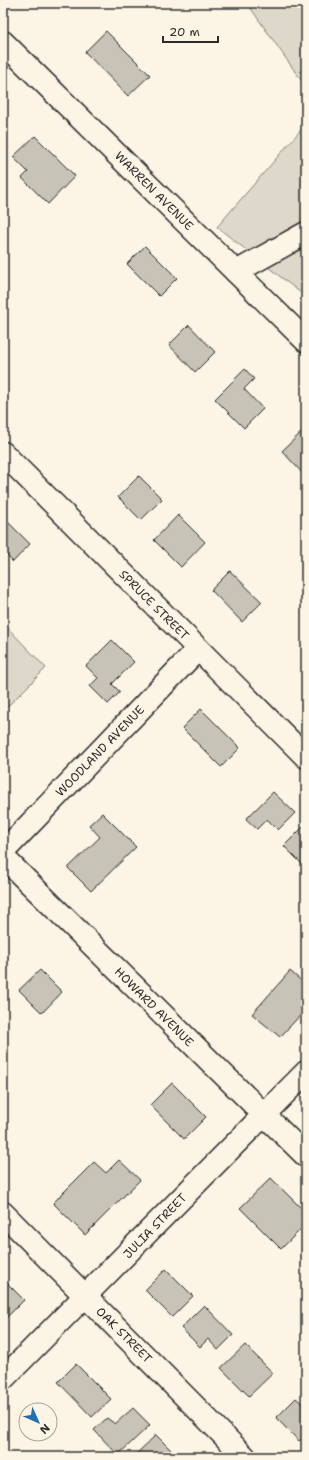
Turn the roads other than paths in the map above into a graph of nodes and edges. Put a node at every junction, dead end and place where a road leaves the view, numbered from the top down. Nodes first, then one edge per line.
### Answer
1 (3, 42) edge
2 (306, 233) edge
3 (236, 272) junction
4 (306, 341) edge
5 (3, 453) edge
6 (198, 649) junction
7 (306, 757) edge
8 (3, 852) edge
9 (3, 857) edge
10 (306, 1072) edge
11 (264, 1114) junction
12 (306, 1156) edge
13 (3, 1213) edge
14 (86, 1296) junction
15 (3, 1379) edge
16 (245, 1457) edge

1 - 3 street, WARREN AVENUE
2 - 3 street
3 - 4 street, WARREN AVENUE
5 - 6 street, SPRUCE STREET
6 - 7 street, SPRUCE STREET
6 - 8 street, WOODLAND AVENUE
9 - 11 street, HOWARD AVENUE
10 - 11 street, JULIA STREET
11 - 12 street, HOWARD AVENUE
11 - 14 street, JULIA STREET
13 - 14 street, OAK STREET
14 - 15 street, JULIA STREET
14 - 16 street, OAK STREET

